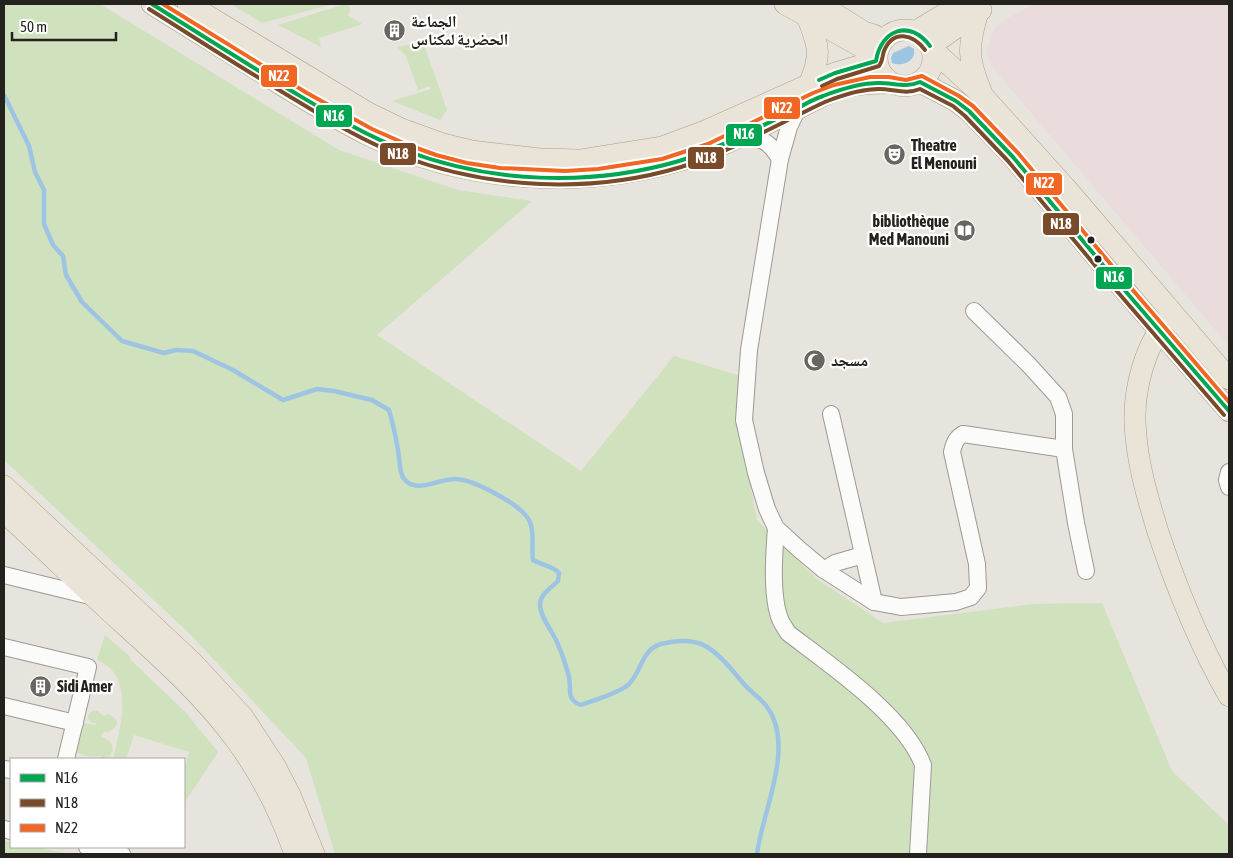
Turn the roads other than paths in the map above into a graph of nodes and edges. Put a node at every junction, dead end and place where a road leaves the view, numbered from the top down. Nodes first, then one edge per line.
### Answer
1 (152, 4) edge
2 (188, 4) edge
3 (785, 4) edge
4 (976, 6) edge
5 (813, 10) edge
6 (926, 42) junction
7 (879, 51) junction
8 (920, 82) junction
9 (890, 83) junction
10 (809, 85) junction
11 (983, 96) junction
12 (798, 108) junction
13 (739, 137) junction
14 (780, 158) junction
15 (974, 311) dead end
16 (1174, 314) junction
17 (1158, 331) junction
18 (1229, 378) edge
19 (1229, 411) edge
20 (832, 414) dead end
21 (1064, 449) junction
22 (1229, 472) edge
23 (4, 486) edge
24 (1229, 487) edge
25 (4, 512) edge
26 (776, 528) junction
27 (863, 555) junction
28 (824, 570) junction
29 (1086, 571) dead end
30 (4, 575) edge
31 (96, 598) junction
32 (874, 602) junction
33 (4, 646) edge
34 (1229, 696) edge
35 (4, 706) edge
36 (75, 723) junction
37 (66, 758) edge
38 (92, 848) edge
39 (122, 854) edge
40 (295, 854) edge
41 (314, 854) edge
42 (918, 854) edge

1 - 13 main road
2 - 10 main road
3 - 5 main road
4 - 6 main road
4 - 11 main road
5 - 7 main road
5 - 10 main road
6 - 7 main road
6 - 8 main road
6 - 11 main road
7 - 9 main road
7 - 10 main road
8 - 9 main road
8 - 17 main road
9 - 12 main road
11 - 16 main road
12 - 13 main road
12 - 14 street
13 - 14 street
14 - 26 street
15 - 21 street
16 - 17 main road
16 - 18 main road
17 - 19 main road
17 - 34 main road
20 - 27 street
21 - 29 street
21 - 32 street
22 - 24 street
23 - 41 main road
25 - 31 main road
26 - 28 street
26 - 42 street
27 - 28 street
27 - 32 street
28 - 32 street
30 - 31 street
31 - 40 main road
33 - 36 street
35 - 36 street
36 - 37 street
38 - 39 street

